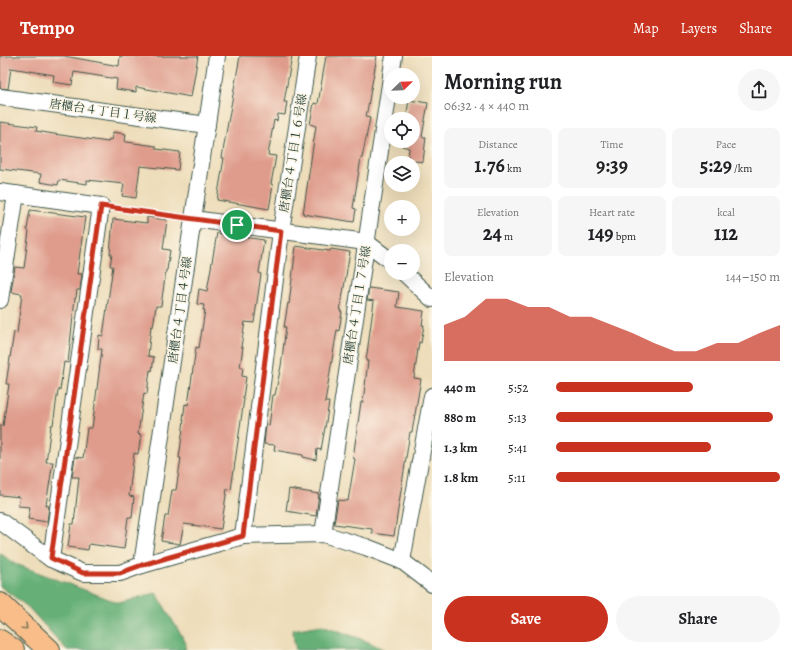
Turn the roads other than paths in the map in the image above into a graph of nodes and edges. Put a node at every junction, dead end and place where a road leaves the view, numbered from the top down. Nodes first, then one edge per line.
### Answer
1 (217, 56) edge
2 (308, 56) edge
3 (394, 56) edge
4 (392, 68) edge
5 (0, 97) edge
6 (387, 104) edge
7 (207, 125) junction
8 (0, 192) edge
9 (16, 194) junction
10 (193, 219) junction
11 (281, 231) junction
12 (366, 242) junction
13 (384, 256) edge
14 (412, 280) edge
15 (432, 299) edge
16 (0, 300) edge
17 (432, 396) edge
18 (0, 521) edge
19 (323, 534) junction
20 (243, 536) junction
21 (51, 558) junction
22 (402, 561) junction
23 (142, 565) junction
24 (432, 584) edge
25 (0, 604) edge
26 (0, 641) edge
27 (13, 650) edge
28 (49, 650) edge

1 - 7 street, 唐櫃台４丁目４号線
2 - 11 street, 唐櫃台４丁目１６号線
3 - 4 street, 唐櫃台４丁目１７号線
5 - 7 street, 唐櫃台４丁目１号線
6 - 12 street, 唐櫃台４丁目１７号線
7 - 10 street, 唐櫃台４丁目４号線
8 - 9 street
9 - 16 street
9 - 21 street
10 - 11 street
10 - 23 street, 唐櫃台４丁目４号線
11 - 12 street
11 - 20 street, 唐櫃台４丁目１６号線
12 - 13 street
12 - 19 street, 唐櫃台４丁目１７号線
14 - 15 street
17 - 22 street
18 - 21 street
19 - 20 street
19 - 22 street
20 - 23 street
21 - 23 street
22 - 24 street
25 -> 28 highway
26 - 27 highway

